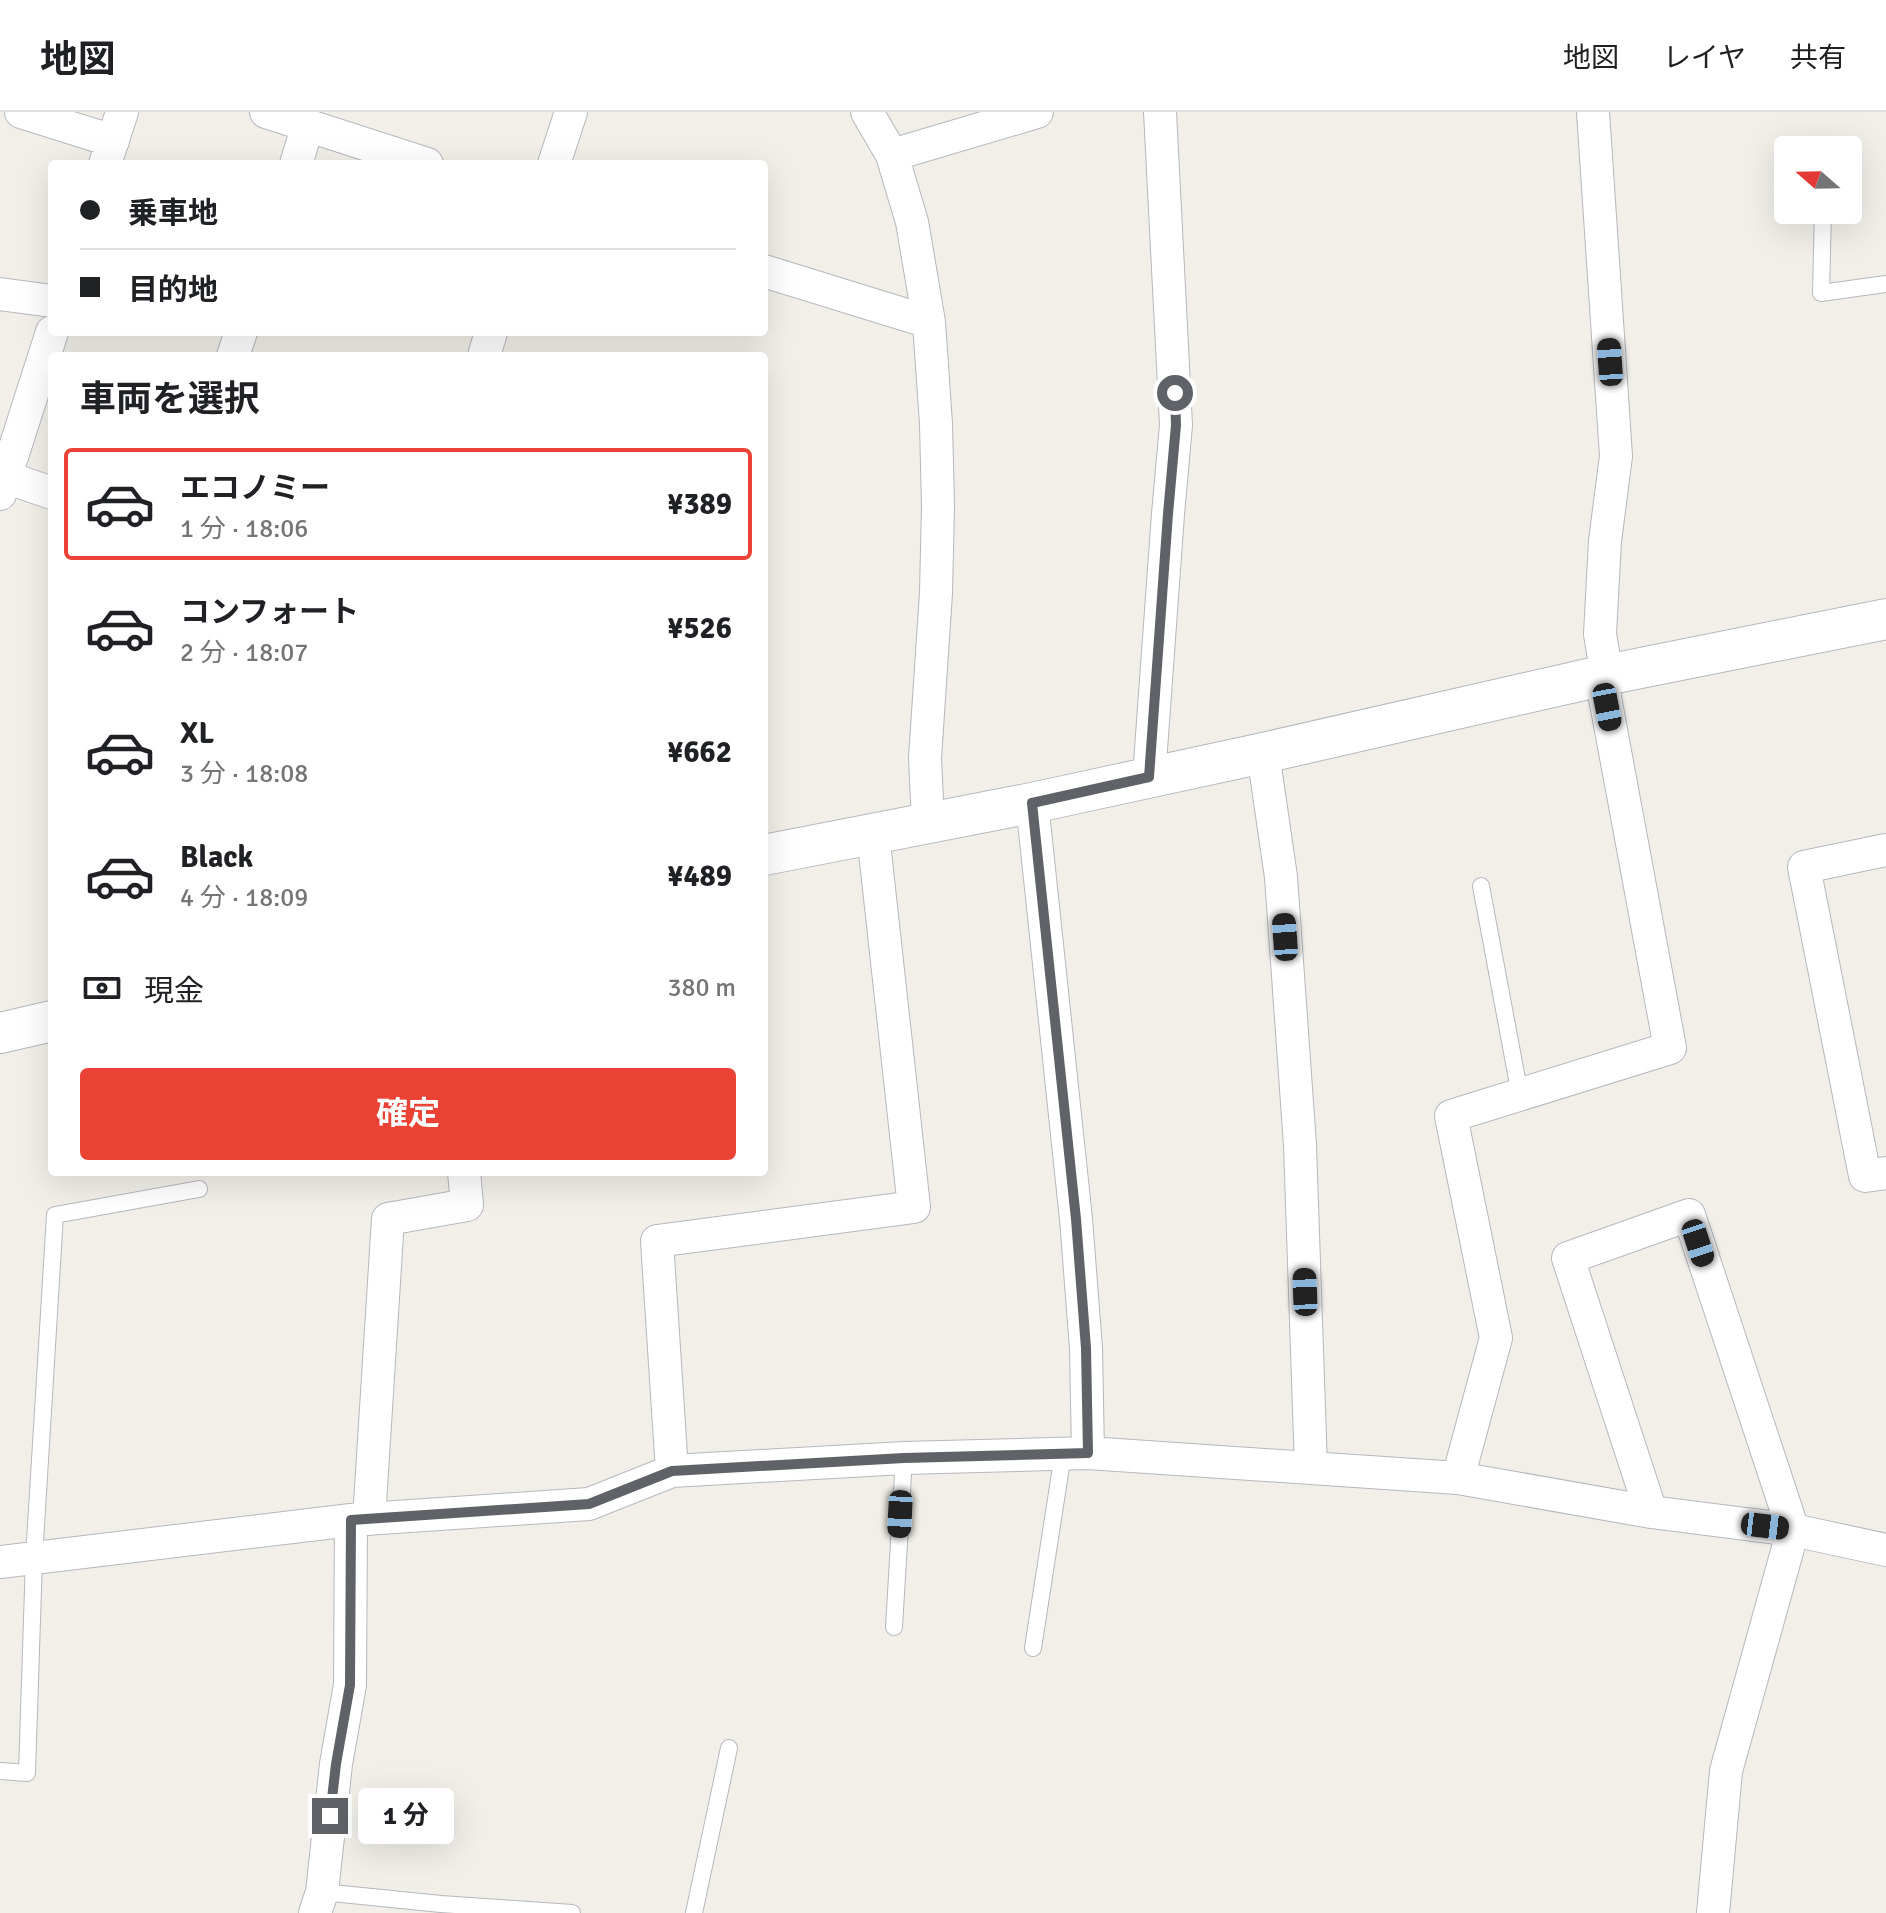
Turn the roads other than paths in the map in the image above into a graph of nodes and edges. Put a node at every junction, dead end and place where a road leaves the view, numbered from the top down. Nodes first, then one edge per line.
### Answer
1 (21, 112) edge
2 (266, 112) edge
3 (571, 112) edge
4 (867, 112) edge
5 (1037, 112) edge
6 (1160, 112) edge
7 (1593, 112) edge
8 (320, 122) edge
9 (114, 139) edge
10 (892, 155) junction
11 (298, 160) edge
12 (417, 160) edge
13 (555, 160) edge
14 (1823, 224) edge
15 (768, 272) edge
16 (1886, 284) edge
17 (0, 294) edge
18 (48, 300) edge
19 (929, 322) junction
20 (51, 336) edge
21 (2, 485) edge
22 (48, 492) edge
23 (1886, 619) edge
24 (1604, 676) junction
25 (1263, 753) junction
26 (1149, 777) junction
27 (1032, 803) junction
28 (928, 822) junction
29 (873, 834) junction
30 (1886, 850) edge
31 (768, 854) edge
32 (1481, 886) dead end
33 (48, 1022) edge
34 (0, 1033) edge
35 (1520, 1095) junction
36 (1886, 1173) edge
37 (464, 1176) edge
38 (199, 1189) dead end
39 (1075, 1454) junction
40 (904, 1458) junction
41 (1311, 1468) junction
42 (672, 1471) junction
43 (1458, 1478) junction
44 (1651, 1512) junction
45 (360, 1520) junction
46 (1793, 1530) junction
47 (1886, 1550) edge
48 (34, 1558) junction
49 (0, 1562) edge
50 (894, 1627) dead end
51 (1033, 1648) dead end
52 (729, 1748) dead end
53 (0, 1771) edge
54 (319, 1902) edge
55 (572, 1913) edge
56 (694, 1913) edge
57 (1713, 1913) edge

1 - 9 street
2 - 8 street
3 - 13 street
4 - 10 street
5 - 10 street
6 - 26 street
7 - 24 street
8 - 11 street
8 - 12 street
10 - 19 street
14 - 16 lane
15 - 19 street
17 - 18 street
19 - 28 street
20 - 21 street
21 - 22 street
23 - 24 street
24 - 25 street
24 - 35 street
25 - 26 street
25 - 41 street
26 - 27 street
27 - 28 street
27 - 39 street
28 - 29 street
29 - 31 street
29 - 42 street
30 - 36 street
32 - 35 lane
33 - 34 street
35 - 43 street
37 - 45 street
38 - 48 lane
39 - 40 street
39 - 41 street
39 - 51 lane
40 - 42 street
40 - 50 lane
41 - 43 street
42 - 45 street
43 - 44 street
44 - 46 street
44 - 46 street
45 - 48 street
45 - 54 street
46 - 47 street
46 - 57 street
48 - 49 street
48 - 53 lane
52 - 56 lane
54 - 55 lane

